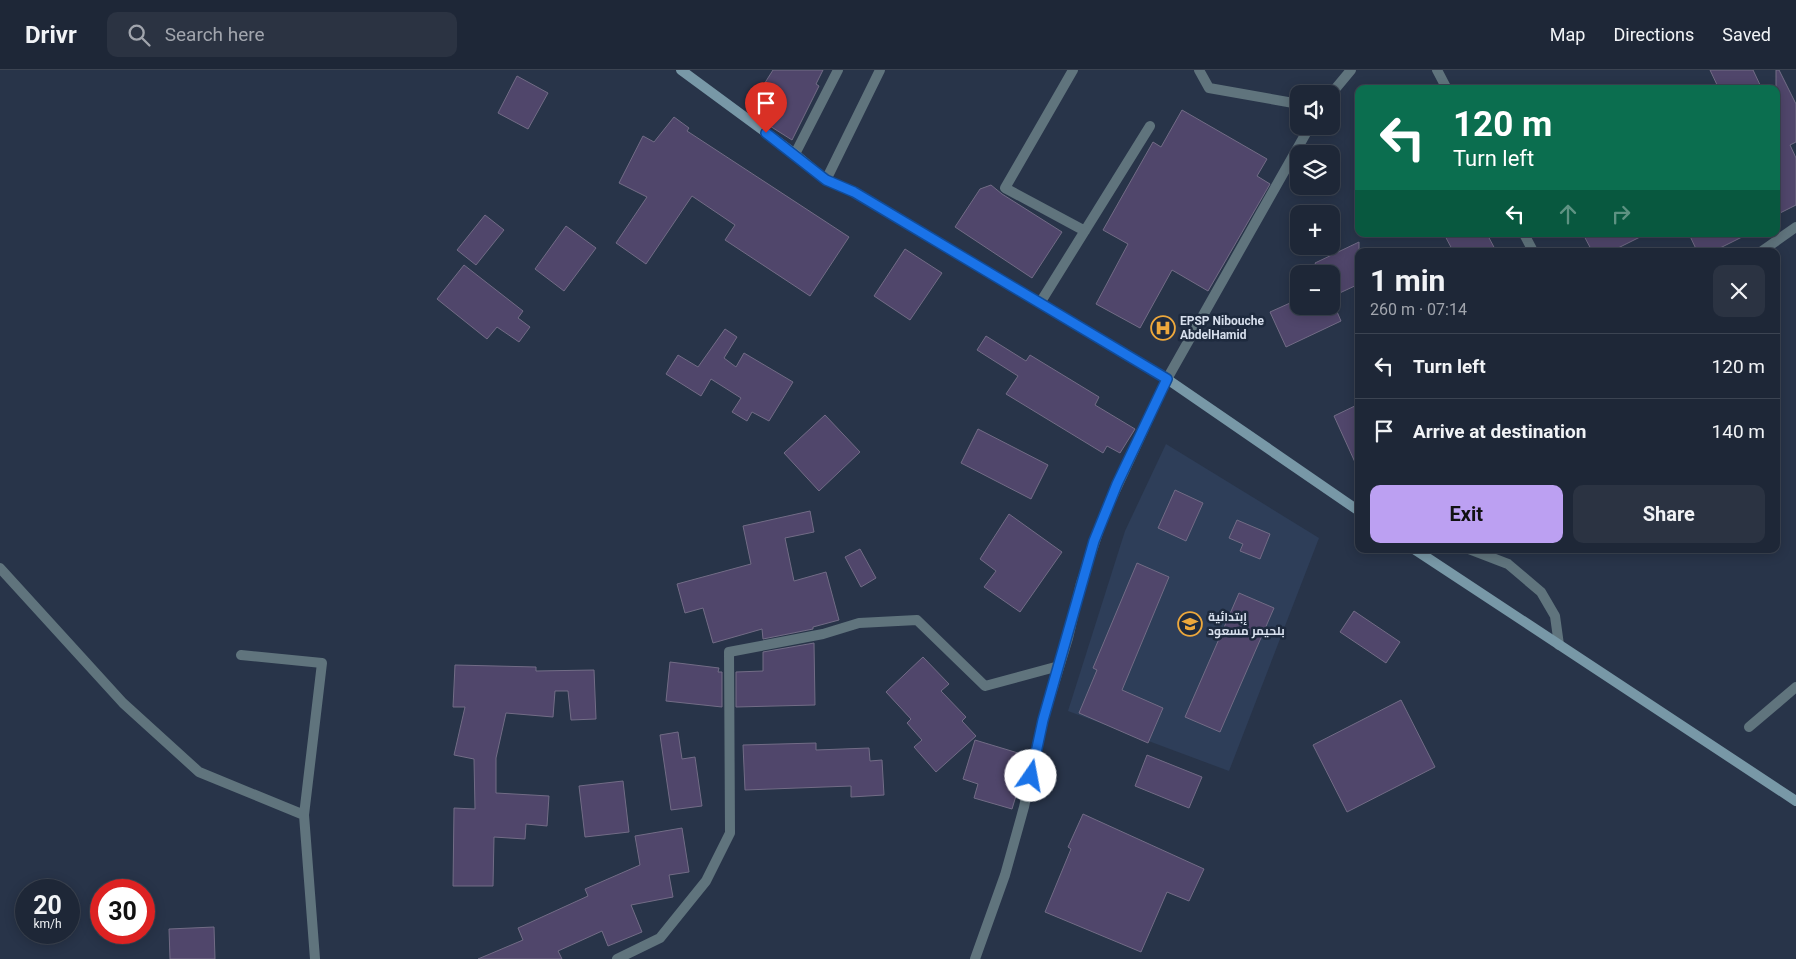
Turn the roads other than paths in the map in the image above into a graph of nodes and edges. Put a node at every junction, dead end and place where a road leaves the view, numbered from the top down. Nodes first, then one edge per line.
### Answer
1 (680, 70) edge
2 (838, 70) edge
3 (880, 70) edge
4 (1073, 70) edge
5 (1199, 70) edge
6 (1351, 70) edge
7 (1437, 70) edge
8 (1338, 85) edge
9 (1445, 85) edge
10 (1290, 102) edge
11 (1150, 126) dead end
12 (1305, 135) edge
13 (795, 154) junction
14 (826, 180) junction
15 (1796, 227) edge
16 (1085, 231) junction
17 (1526, 237) edge
18 (1532, 248) edge
19 (1766, 248) edge
20 (1040, 303) junction
21 (1167, 379) junction
22 (1355, 508) edge
23 (1420, 553) edge
24 (1479, 553) edge
25 (0, 568) edge
26 (1559, 645) junction
27 (241, 654) dead end
28 (1059, 666) junction
29 (1796, 687) edge
30 (1749, 727) dead end
31 (1796, 801) edge
32 (304, 815) junction
33 (315, 959) edge
34 (617, 959) edge
35 (975, 959) edge

1 - 13 main road
2 - 13 street
3 - 14 street
4 - 16 street
5 - 10 street
6 - 8 street
7 - 9 street
11 - 16 street
12 - 21 street
13 - 14 main road
14 - 20 main road
15 - 19 street
16 - 20 street
17 - 18 street
20 - 21 main road
21 - 22 main road
21 - 28 street
23 - 26 main road
24 - 26 street
25 - 32 street
26 - 31 main road
27 - 32 street
28 - 34 street
28 - 35 street
29 - 30 street
32 - 33 street

